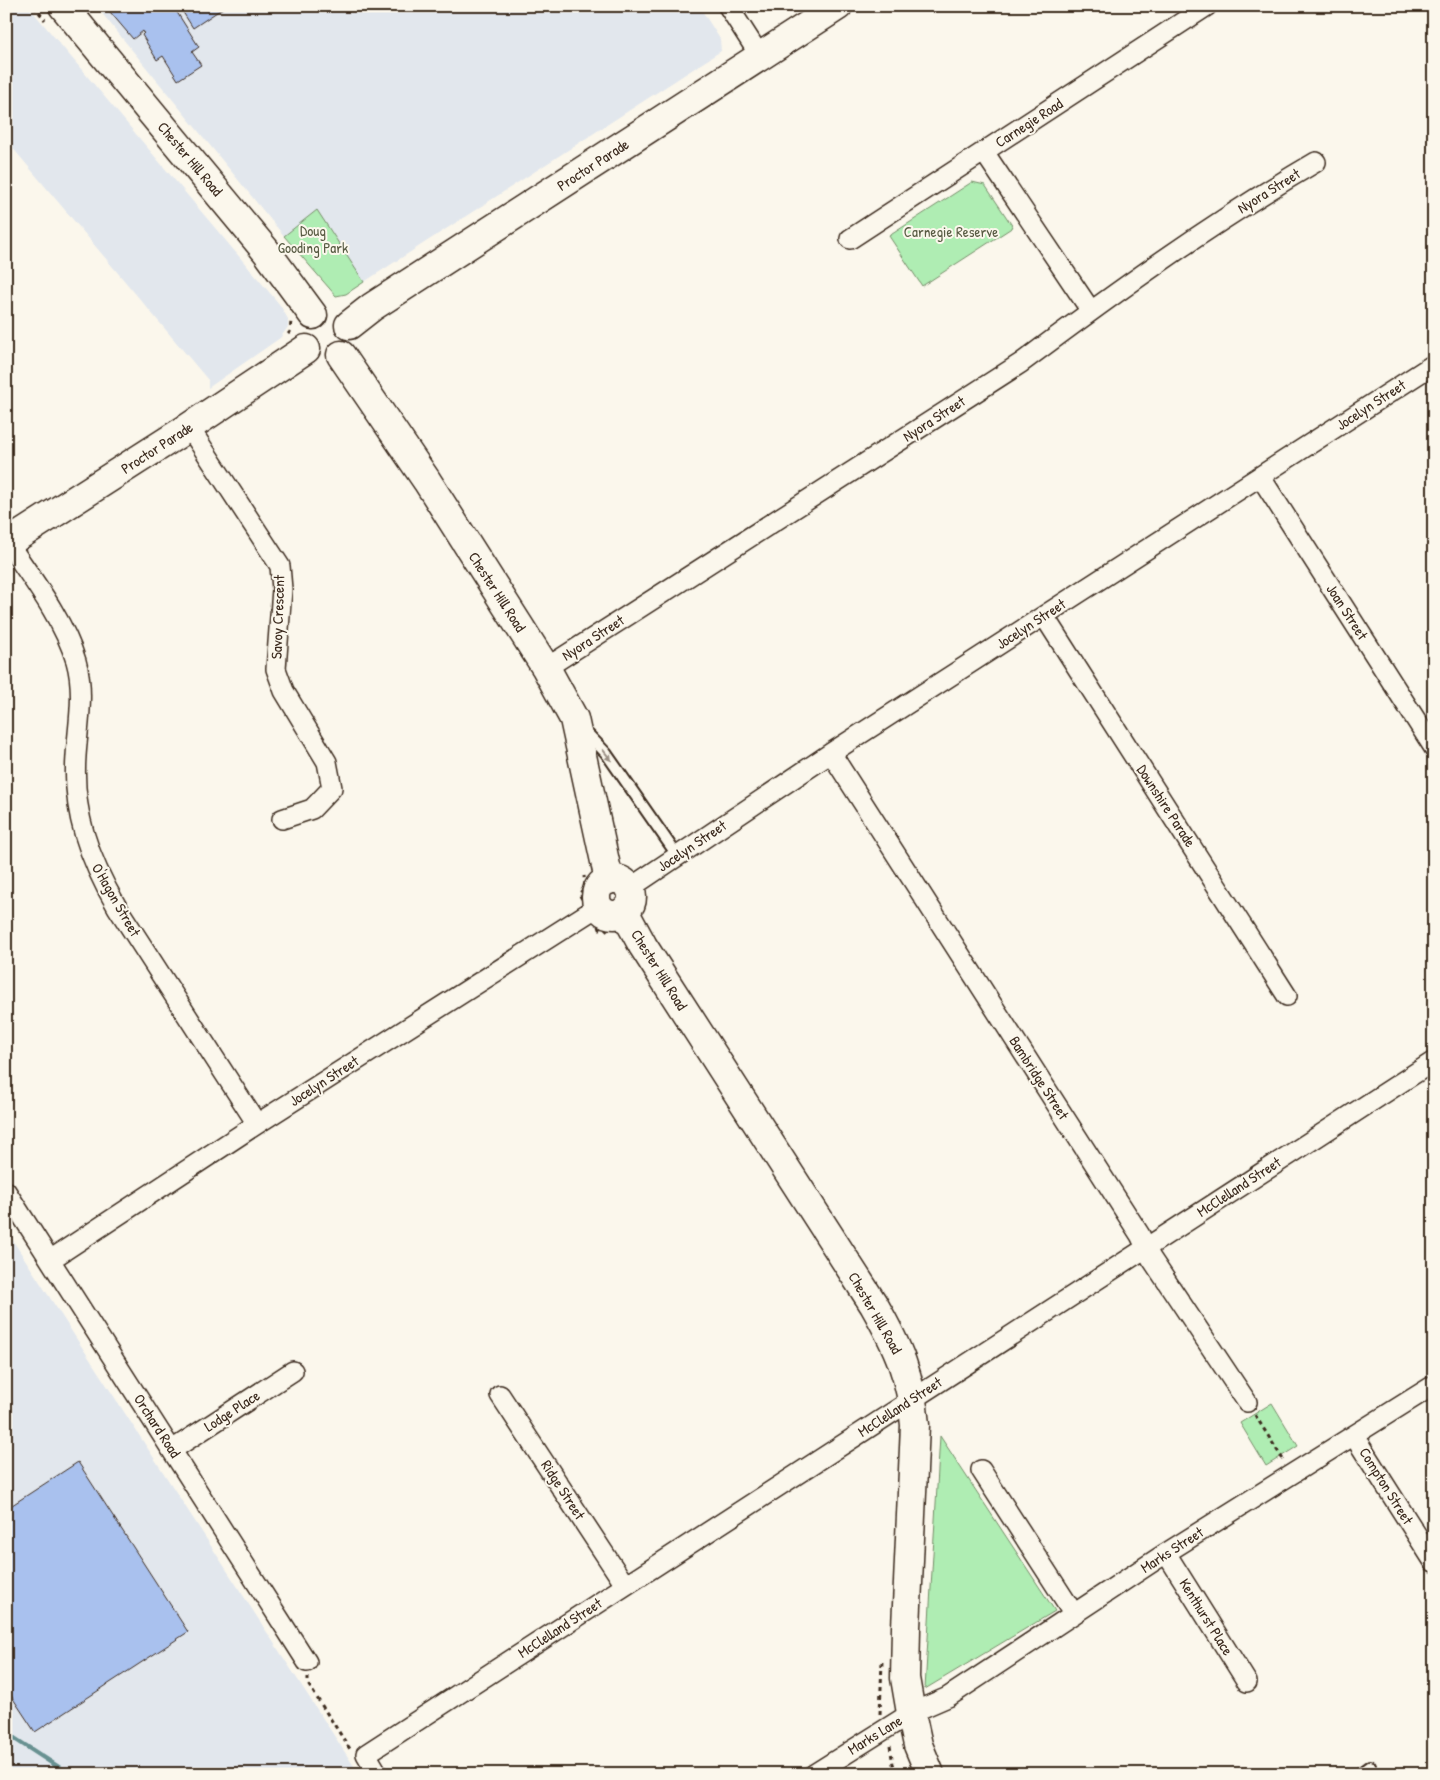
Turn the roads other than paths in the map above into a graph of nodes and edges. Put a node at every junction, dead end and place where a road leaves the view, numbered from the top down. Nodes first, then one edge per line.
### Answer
1 (63, 6) edge
2 (728, 6) edge
3 (838, 6) edge
4 (1208, 6) edge
5 (760, 56) junction
6 (984, 152) junction
7 (1316, 162) dead end
8 (850, 239) dead end
9 (1091, 311) junction
10 (313, 315) junction
11 (349, 324) junction
12 (306, 349) junction
13 (341, 356) junction
14 (1434, 364) edge
15 (189, 428) junction
16 (1260, 476) junction
17 (7, 542) edge
18 (1044, 616) junction
19 (546, 668) junction
20 (574, 719) junction
21 (1434, 748) edge
22 (831, 753) junction
23 (282, 818) dead end
24 (677, 855) junction
25 (608, 896) junction
26 (1287, 996) dead end
27 (1434, 1061) edge
28 (257, 1124) junction
29 (6, 1191) edge
30 (1146, 1248) junction
31 (50, 1260) junction
32 (293, 1371) dead end
33 (1434, 1385) edge
34 (500, 1396) dead end
35 (913, 1399) junction
36 (1247, 1402) road end
37 (1354, 1436) junction
38 (172, 1450) junction
39 (980, 1470) dead end
40 (1166, 1553) junction
41 (1434, 1562) edge
42 (625, 1585) junction
43 (1074, 1614) junction
44 (307, 1662) road end
45 (1247, 1682) dead end
46 (911, 1713) junction
47 (1370, 1766) dead end
48 (378, 1774) edge
49 (814, 1774) edge
50 (930, 1774) edge
51 (1359, 1774) edge

1 - 10 street, Chester Hill Road
2 - 5 street
3 - 5 street, Proctor Parade
4 - 6 street, Carnegie Road
5 - 11 street, Proctor Parade
6 - 8 street, Carnegie Road
6 - 9 street
7 - 9 street, Nyora Street
9 - 19 street, Nyora Street
10 - 11 street
10 - 12 street
11 - 13 street
12 - 13 street
12 - 15 street, Proctor Parade
13 - 19 street, Chester Hill Road
14 - 16 street, Jocelyn Street
15 - 17 street, Proctor Parade
15 - 23 street, Savoy Crescent
16 - 18 street, Jocelyn Street
16 - 21 street, Joan Street
17 - 28 street, O'Hagon Street
18 - 22 street, Jocelyn Street
18 - 26 street, Downshire Parade
19 - 20 street, Chester Hill Road
20 -> 24 lane
20 - 25 street, Chester Hill Road
22 - 24 street, Jocelyn Street
22 - 30 street, Bambridge Street
24 - 25 street, Jocelyn Street
25 - 28 street, Jocelyn Street
25 - 35 street, Chester Hill Road
27 - 30 street, McClelland Street
28 - 31 street, Jocelyn Street
29 - 31 street, Orchard Road
30 - 35 street, McClelland Street
30 - 36 street, Bambridge Street
31 - 38 street, Orchard Road
32 - 38 street, Lodge Place
33 - 37 street, Marks Street
34 - 42 street, Ridge Street
35 - 42 street, McClelland Street
35 - 46 street, Chester Hill Road
37 - 40 street, Marks Street
37 - 41 street, Compton Street
38 - 44 street, Orchard Road
39 - 43 street
40 - 43 street, Marks Street
40 - 45 street, Kenthurst Place
42 - 48 street, McClelland Street
43 - 46 street, Marks Street
46 - 49 street, Marks Lane
46 - 50 street, Chester Hill Road
47 - 51 lane

